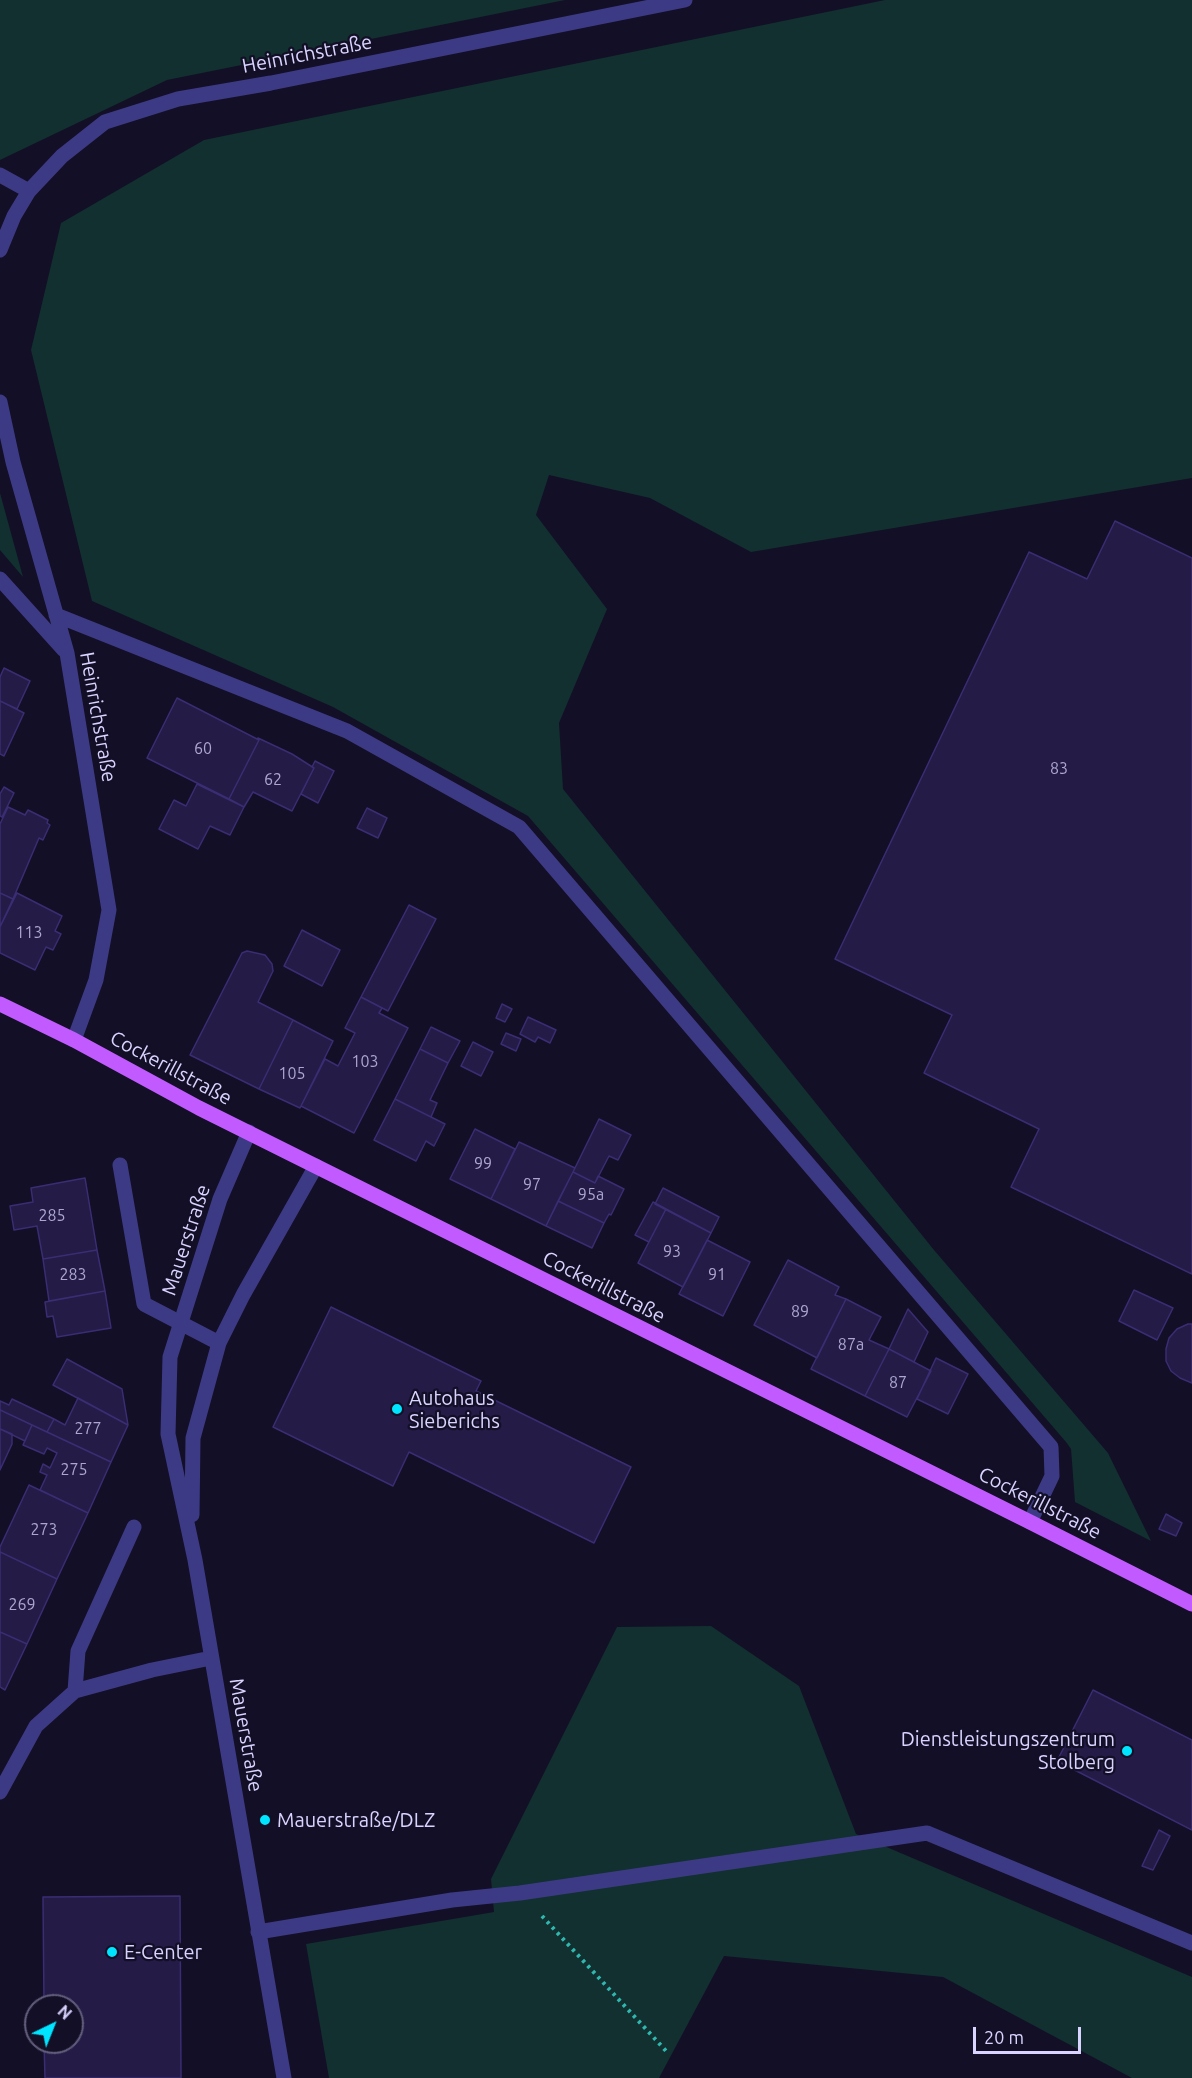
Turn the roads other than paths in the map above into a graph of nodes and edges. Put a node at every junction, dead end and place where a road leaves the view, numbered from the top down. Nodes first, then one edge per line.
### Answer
1 (685, 0) edge
2 (0, 175) edge
3 (29, 191) junction
4 (0, 250) edge
5 (0, 402) edge
6 (0, 579) edge
7 (56, 615) junction
8 (67, 653) junction
9 (0, 1004) edge
10 (74, 1040) junction
11 (249, 1132) junction
12 (120, 1165) dead end
13 (316, 1166) junction
14 (181, 1323) junction
15 (219, 1343) junction
16 (1030, 1522) junction
17 (134, 1527) dead end
18 (192, 1542) junction
19 (1192, 1604) edge
20 (211, 1658) junction
21 (75, 1691) junction
22 (2, 1783) edge
23 (258, 1932) junction
24 (1192, 1943) edge
25 (284, 2078) edge

1 - 3 street, Heinrichstraße
2 - 3 street
3 - 4 street, Heinrichstraße
5 - 7 street, Heinrichstraße
6 - 8 street
7 - 8 street, Heinrichstraße
7 - 16 street
8 - 10 street, Heinrichstraße
9 - 10 main road, Cockerillstraße
10 - 11 main road, Cockerillstraße
11 - 13 main road, Cockerillstraße
11 - 14 street, Mauerstraße
12 - 14 street
13 - 15 street, Mauerstraße
13 - 16 main road, Cockerillstraße
14 - 15 street
14 - 18 street, Mauerstraße
15 - 18 street, Mauerstraße
16 - 19 main road, Cockerillstraße
17 - 21 street
18 - 20 street, Mauerstraße
20 - 21 street
20 - 23 street, Mauerstraße
21 - 22 street
23 - 24 street
23 - 25 street, Mauerstraße

